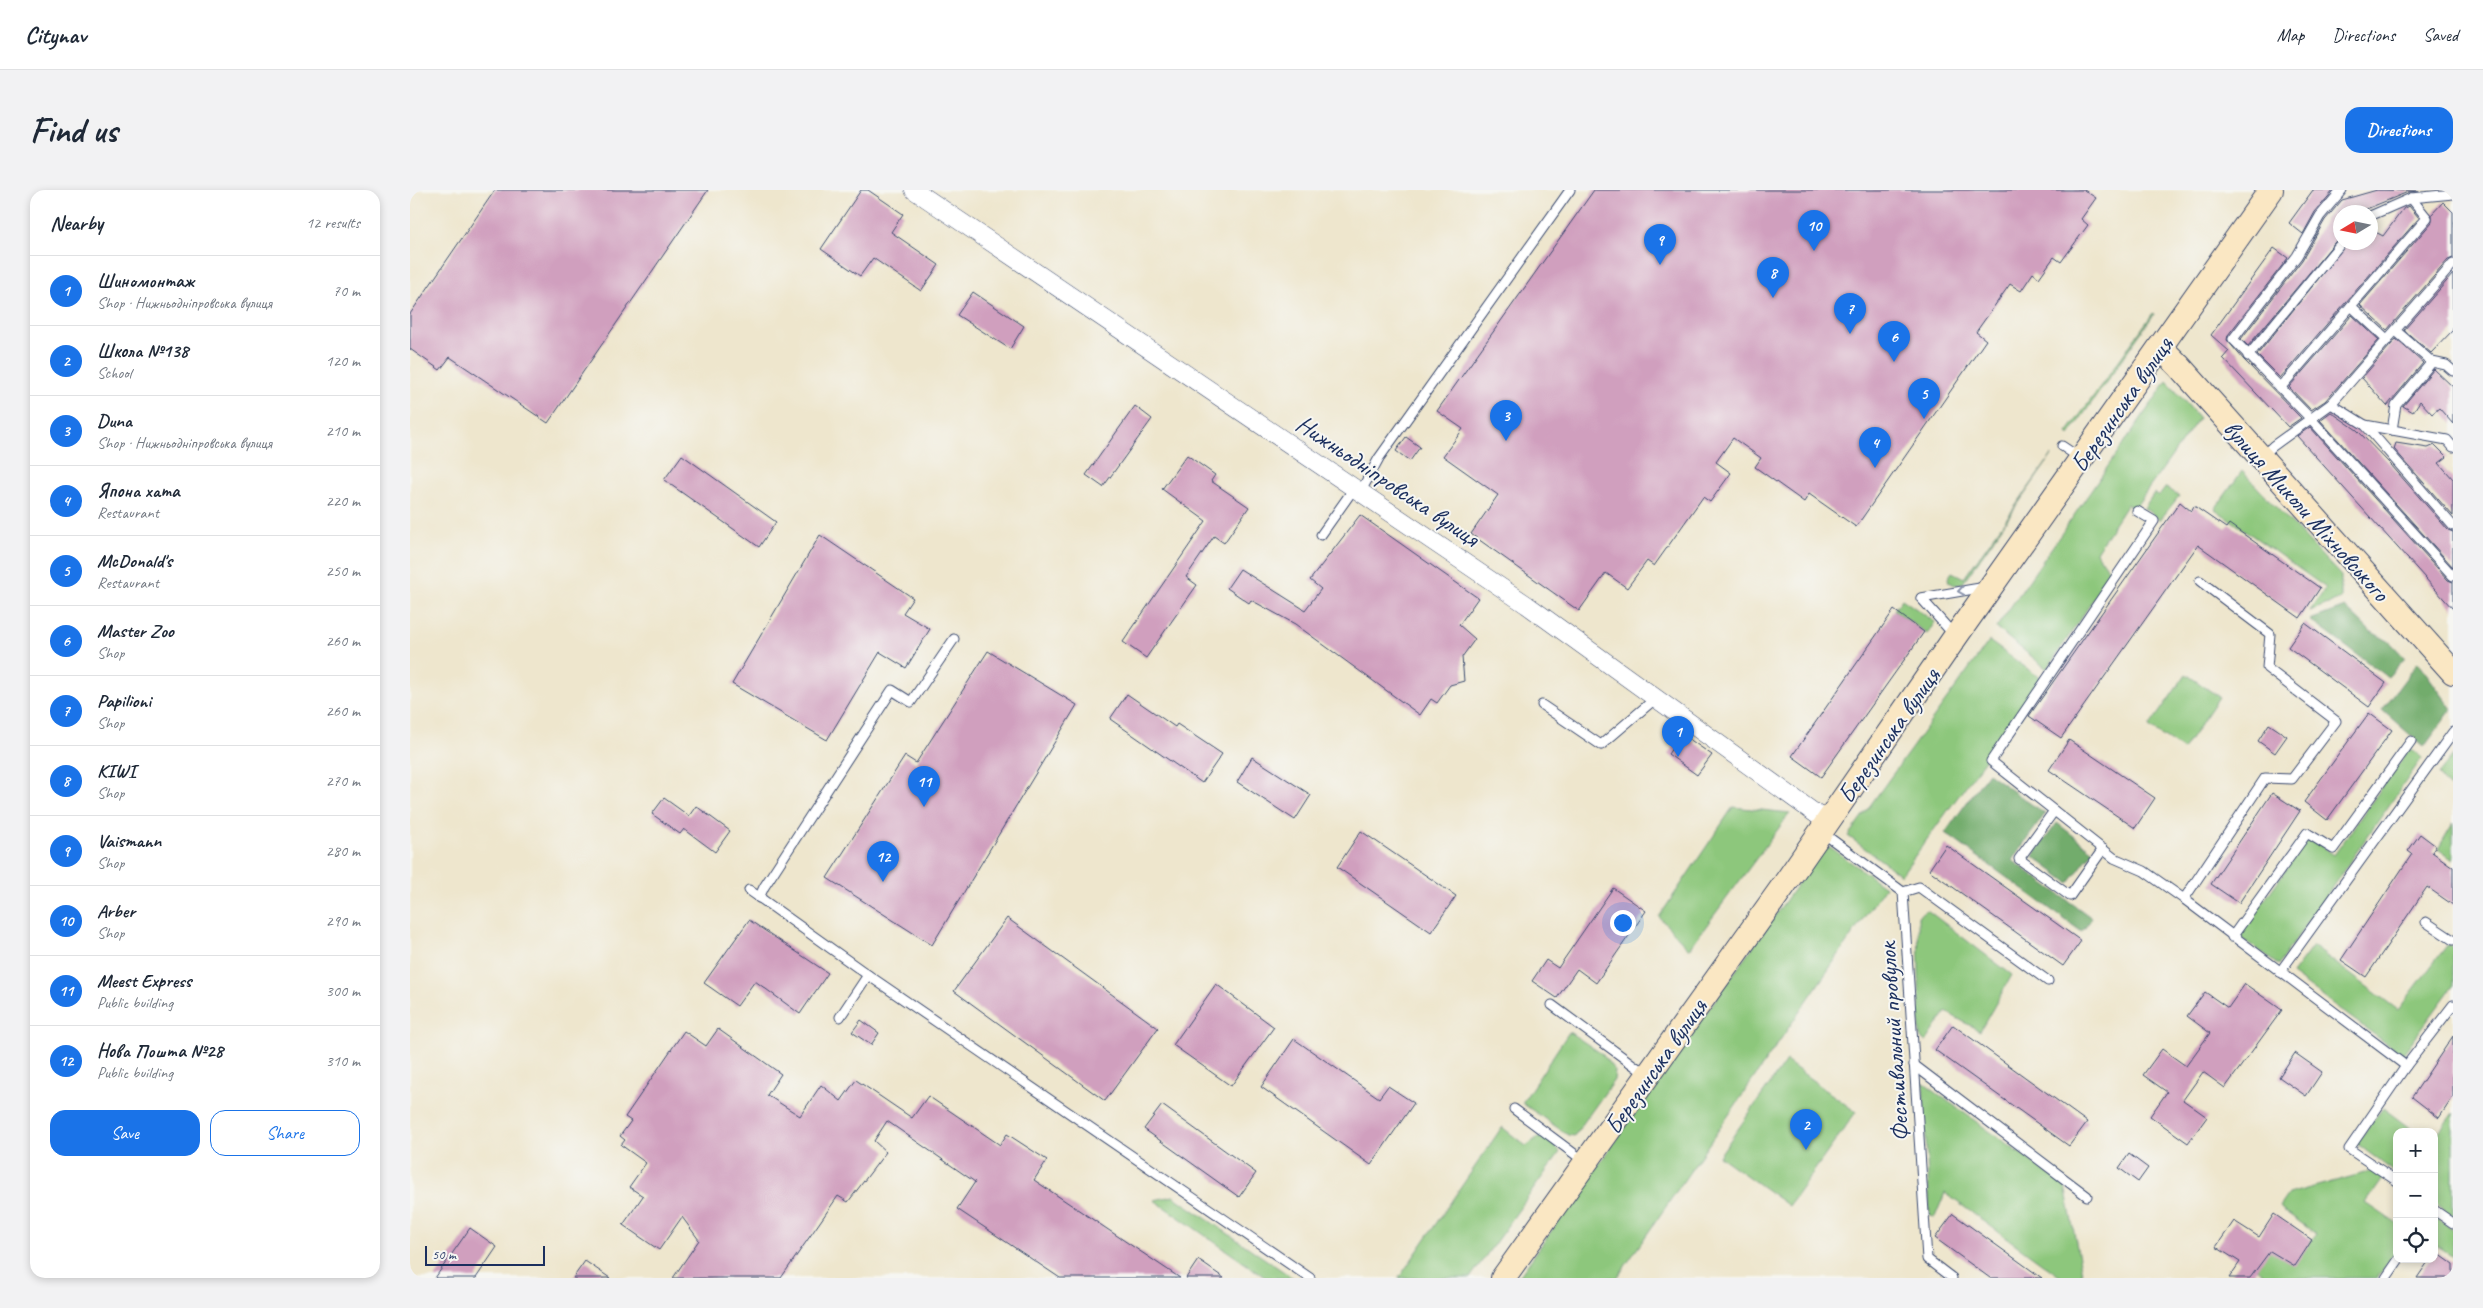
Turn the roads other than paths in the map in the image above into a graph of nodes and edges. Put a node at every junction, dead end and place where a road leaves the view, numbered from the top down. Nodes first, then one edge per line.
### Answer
1 (914, 190) edge
2 (1570, 190) edge
3 (2271, 190) edge
4 (2342, 190) edge
5 (2453, 194) edge
6 (2411, 198) junction
7 (2378, 212) edge
8 (2335, 250) edge
9 (2453, 264) edge
10 (2351, 306) junction
11 (2396, 331) junction
12 (2388, 340) junction
13 (2160, 348) junction
14 (2248, 356) junction
15 (2432, 362) junction
16 (2453, 371) edge
17 (2281, 387) junction
18 (2331, 404) junction
19 (2312, 420) junction
20 (2364, 425) junction
21 (2392, 430) junction
22 (2062, 446) dead end
23 (2453, 447) edge
24 (2260, 457) junction
25 (2082, 460) junction
26 (1358, 489) junction
27 (2137, 511) dead end
28 (2453, 526) edge
29 (1321, 535) dead end
30 (1998, 576) junction
31 (2453, 576) edge
32 (2200, 581) dead end
33 (1956, 636) junction
34 (954, 639) dead end
35 (2453, 672) edge
36 (1656, 698) junction
37 (1542, 704) dead end
38 (2453, 732) edge
39 (2411, 740) dead end
40 (2054, 811) junction
41 (1824, 827) junction
42 (2104, 849) junction
43 (749, 890) dead end
44 (1903, 892) junction
45 (759, 898) junction
46 (2184, 899) junction
47 (2426, 922) dead end
48 (2232, 937) junction
49 (2453, 940) edge
50 (2280, 972) junction
51 (868, 975) junction
52 (2048, 981) dead end
53 (1552, 1005) dead end
54 (2453, 1005) edge
55 (840, 1017) dead end
56 (1914, 1065) junction
57 (2406, 1066) junction
58 (1648, 1075) junction
59 (1514, 1109) dead end
60 (1587, 1162) junction
61 (2393, 1179) edge
62 (2086, 1196) dead end
63 (2438, 1213) edge
64 (2453, 1223) edge
65 (2396, 1263) edge
66 (1310, 1278) edge
67 (1503, 1278) edge
68 (1952, 1278) edge
69 (2386, 1278) edge

1 - 26 street, Нижньодніпровська вулиця
2 - 26 lane
3 - 13 street, Березинська вулиця
4 - 14 lane
5 - 6 lane
6 - 7 lane
6 - 10 lane
8 - 14 lane
9 - 11 lane
10 - 12 lane
10 - 17 lane
11 - 12 lane
11 - 15 lane
12 - 18 lane
13 - 24 street, вулиця Миколи Міхновського
13 - 25 street, Березинська вулиця
14 - 17 lane
15 - 16 lane
15 - 21 lane
17 - 19 lane
18 - 19 lane
18 - 20 lane
19 - 24 lane
19 - 31 lane
20 - 21 lane
20 - 28 lane
21 - 23 lane
22 - 25 lane
24 - 35 street, вулиця Миколи Міхновського
25 - 30 street, Березинська вулиця
26 - 29 lane
26 - 36 street, Нижньодніпровська вулиця
27 - 40 lane
30 - 33 street, Березинська вулиця
30 -> 33 lane
32 - 46 lane
33 - 41 street, Березинська вулиця
34 - 45 lane
36 - 37 lane
36 - 41 street, Нижньодніпровська вулиця
38 - 50 lane
39 - 48 lane
40 - 42 lane
40 - 42 lane
41 - 44 lane
41 - 58 street, Березинська вулиця
42 - 46 lane
43 - 45 lane
44 - 52 lane
44 - 56 lane, Фестивальний провулок
45 - 51 lane
46 - 48 lane
47 - 49 lane
48 - 50 lane
50 - 57 lane
51 - 55 lane
51 - 66 lane
53 - 58 lane
54 - 57 lane
56 - 62 lane
56 - 68 lane, Фестивальний провулок
57 - 61 lane
58 - 60 street, Березинська вулиця
59 - 60 lane
60 - 67 street, Березинська вулиця
63 - 64 lane
65 - 69 lane

